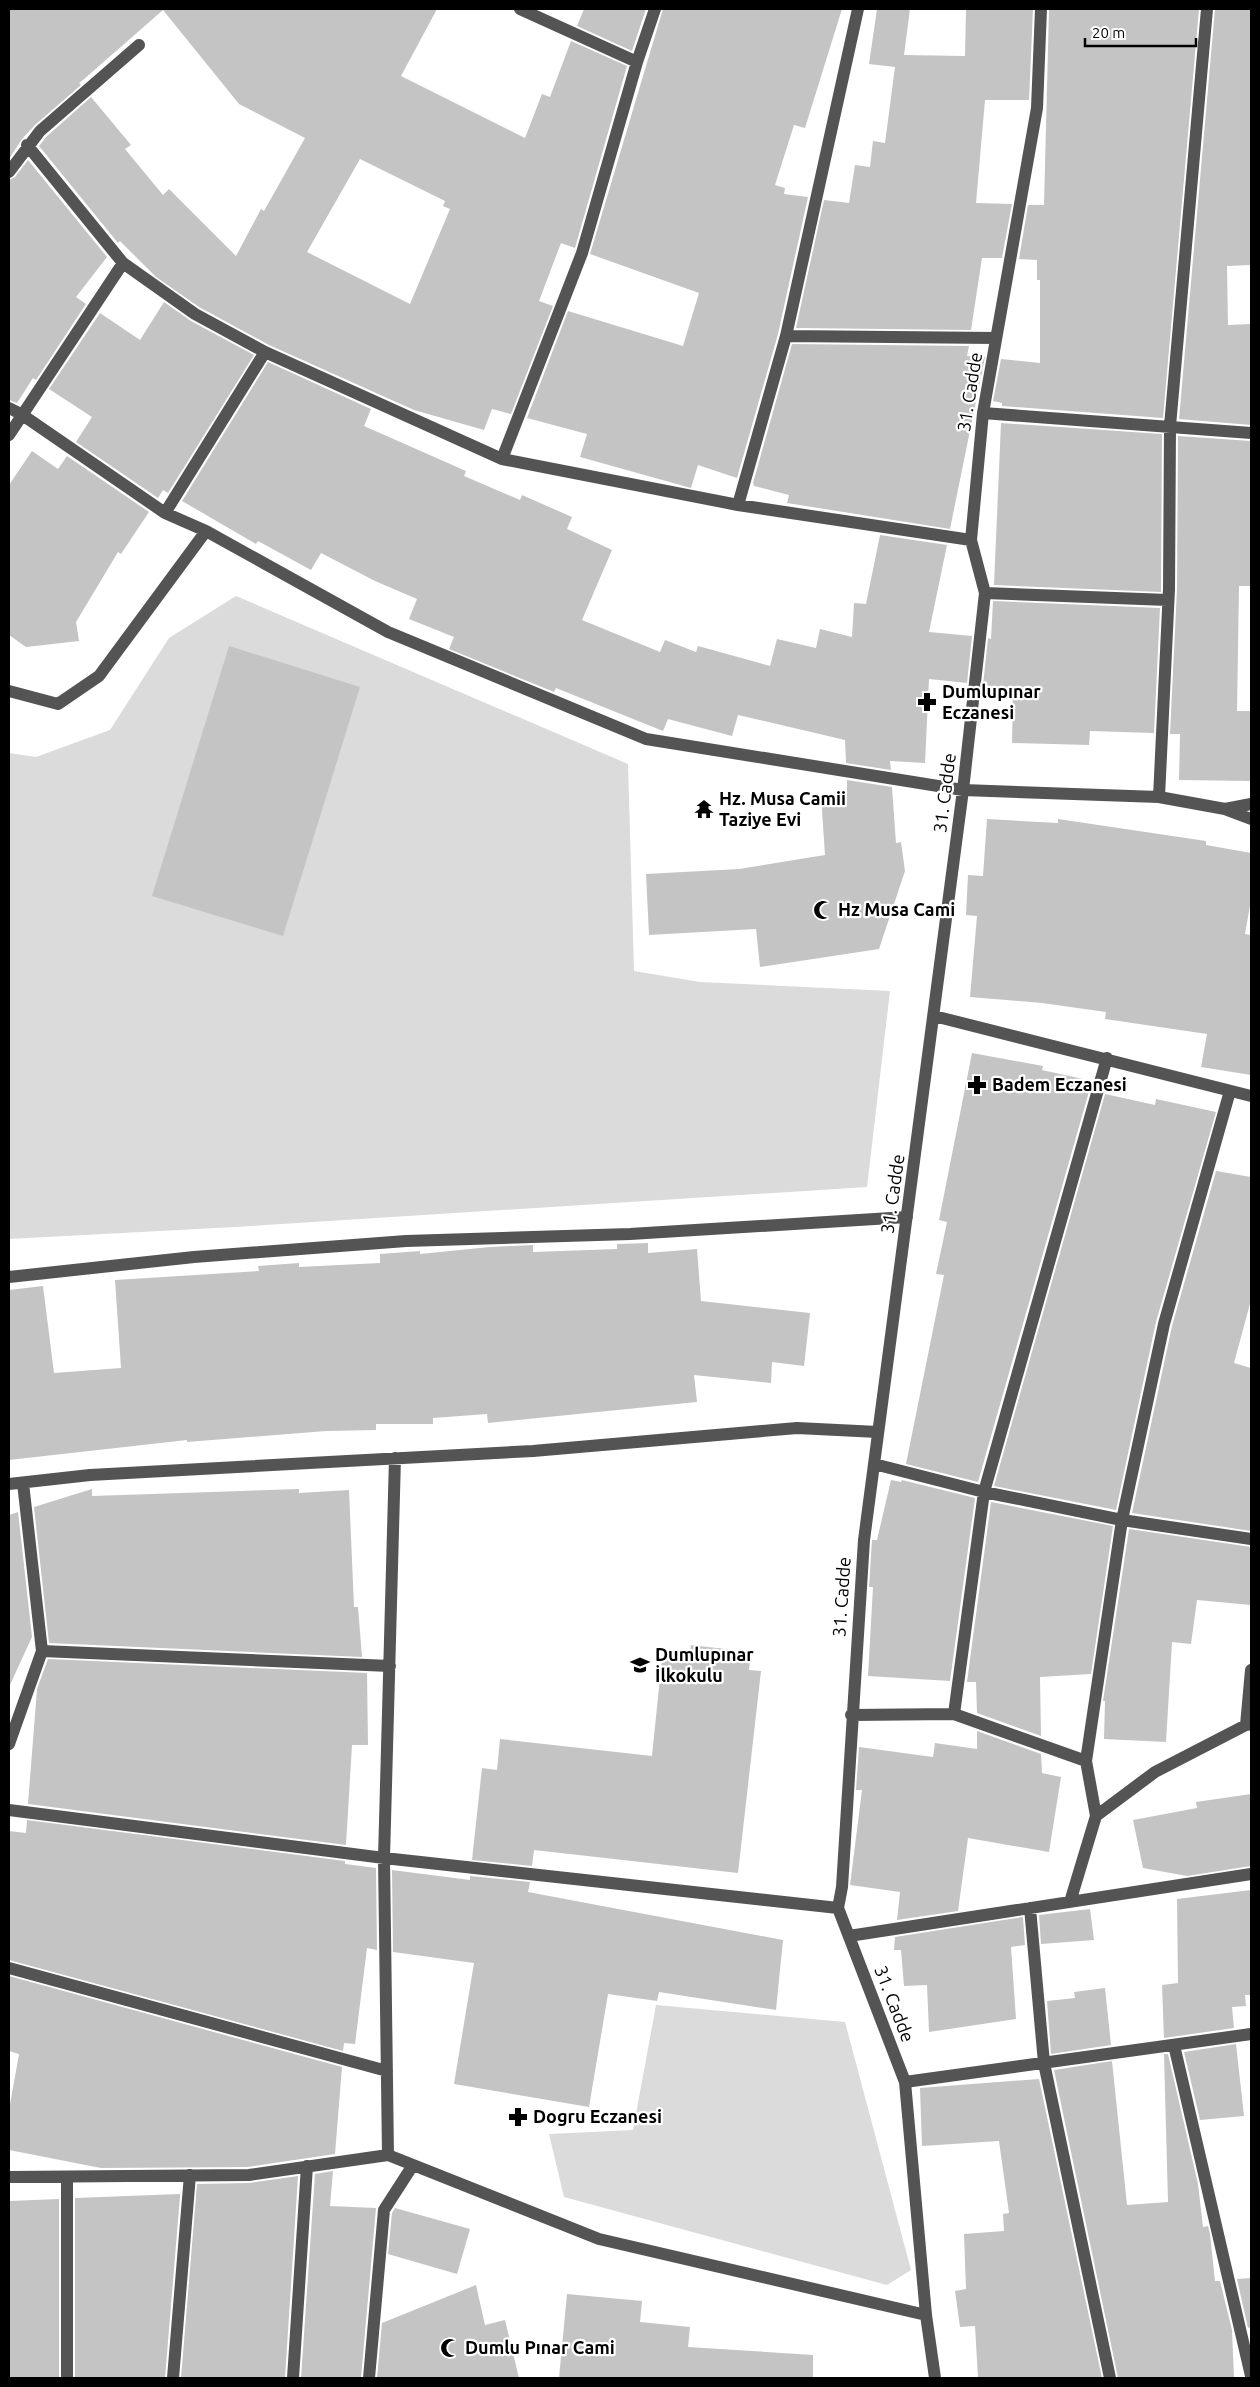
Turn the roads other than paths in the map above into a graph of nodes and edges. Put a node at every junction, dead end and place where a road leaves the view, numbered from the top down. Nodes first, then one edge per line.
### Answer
1 (520, 9) edge
2 (655, 9) edge
3 (858, 9) edge
4 (1041, 9) edge
5 (1207, 9) edge
6 (139, 44) dead end
7 (637, 62) junction
8 (27, 145) junction
9 (11, 164) edge
10 (123, 263) junction
11 (786, 336) junction
12 (996, 338) junction
13 (265, 352) junction
14 (9, 408) edge
15 (983, 412) junction
16 (21, 414) junction
17 (1170, 426) junction
18 (1251, 434) edge
19 (9, 435) edge
20 (502, 458) junction
21 (738, 505) junction
22 (165, 513) junction
23 (206, 531) junction
24 (971, 540) junction
25 (985, 593) junction
26 (1168, 600) junction
27 (9, 691) edge
28 (963, 790) junction
29 (1159, 798) junction
30 (1251, 804) edge
31 (1225, 809) junction
32 (1251, 818) edge
33 (934, 1016) junction
34 (1107, 1058) junction
35 (1230, 1091) junction
36 (1251, 1096) edge
37 (907, 1217) junction
38 (9, 1277) edge
39 (878, 1432) junction
40 (395, 1458) junction
41 (874, 1464) junction
42 (23, 1482) junction
43 (9, 1484) edge
44 (984, 1492) junction
45 (1122, 1520) junction
46 (1251, 1539) edge
47 (42, 1651) junction
48 (390, 1666) junction
49 (1251, 1670) edge
50 (954, 1714) junction
51 (851, 1715) junction
52 (1249, 1725) edge
53 (9, 1744) edge
54 (1086, 1761) junction
55 (9, 1810) edge
56 (1096, 1816) junction
57 (384, 1858) junction
58 (1251, 1874) edge
59 (1070, 1902) junction
60 (838, 1908) junction
61 (1030, 1908) junction
62 (849, 1936) junction
63 (9, 1968) edge
64 (1251, 2034) edge
65 (1174, 2045) junction
66 (1044, 2063) junction
67 (387, 2071) junction
68 (906, 2082) junction
69 (388, 2155) junction
70 (413, 2165) junction
71 (307, 2166) junction
72 (190, 2175) junction
73 (67, 2176) junction
74 (9, 2177) edge
75 (926, 2315) junction
76 (1251, 2376) edge
77 (66, 2378) edge
78 (173, 2378) edge
79 (293, 2378) edge
80 (369, 2378) edge
81 (935, 2378) edge
82 (1110, 2378) edge

1 - 7 street
2 - 7 street
3 - 11 street
4 - 12 street, 31. Cadde
5 - 17 street
6 - 8 street
7 - 20 street
8 - 9 street
8 - 10 street
10 - 13 street
10 - 16 street
11 - 12 street
11 - 21 street
12 - 15 street, 31. Cadde
13 - 20 street
13 - 22 street
14 - 16 street
15 - 17 street
15 - 24 street, 31. Cadde
16 - 19 street
16 - 22 street
17 - 18 street
17 - 26 street
20 - 21 street
21 - 24 street
22 - 23 street
23 - 27 street
23 - 28 street
24 - 25 street, 31. Cadde
25 - 26 street
25 - 28 street, 31. Cadde
26 - 29 street
28 - 29 street
28 - 33 street, 31. Cadde
29 - 31 street
30 - 31 street
31 - 32 street
33 - 34 street
33 - 37 street, 31. Cadde
34 - 35 street
34 - 44 street
35 - 36 street
35 - 45 street
37 - 38 street
37 - 39 street, 31. Cadde
39 - 40 street
39 - 41 street, 31. Cadde
40 - 42 street
40 - 48 street
41 - 44 street
41 - 51 street, 31. Cadde
42 - 43 street
42 - 47 street
44 - 45 street
44 - 50 street
45 - 46 street
45 - 54 street
47 - 48 street
47 - 53 street
48 - 57 street
49 - 52 street
50 - 51 street
50 - 54 street
51 - 60 street, 31. Cadde
52 - 56 street
54 - 56 street
55 - 57 street
56 - 59 street
57 - 60 street
57 - 67 street
58 - 59 street
59 - 61 street
60 - 62 street, 31. Cadde
61 - 62 street
61 - 66 street
62 - 68 street, 31. Cadde
63 - 67 street
64 - 65 street
65 - 66 street
65 - 76 street
66 - 68 street
66 - 82 street
67 - 69 street
68 - 75 street, 31. Cadde
69 - 70 street
69 - 71 street
70 - 75 street
70 - 80 street
71 - 72 street
71 - 79 street
72 - 73 street
72 - 78 street
73 - 74 street
73 - 77 street
75 - 81 street, 31. Cadde

